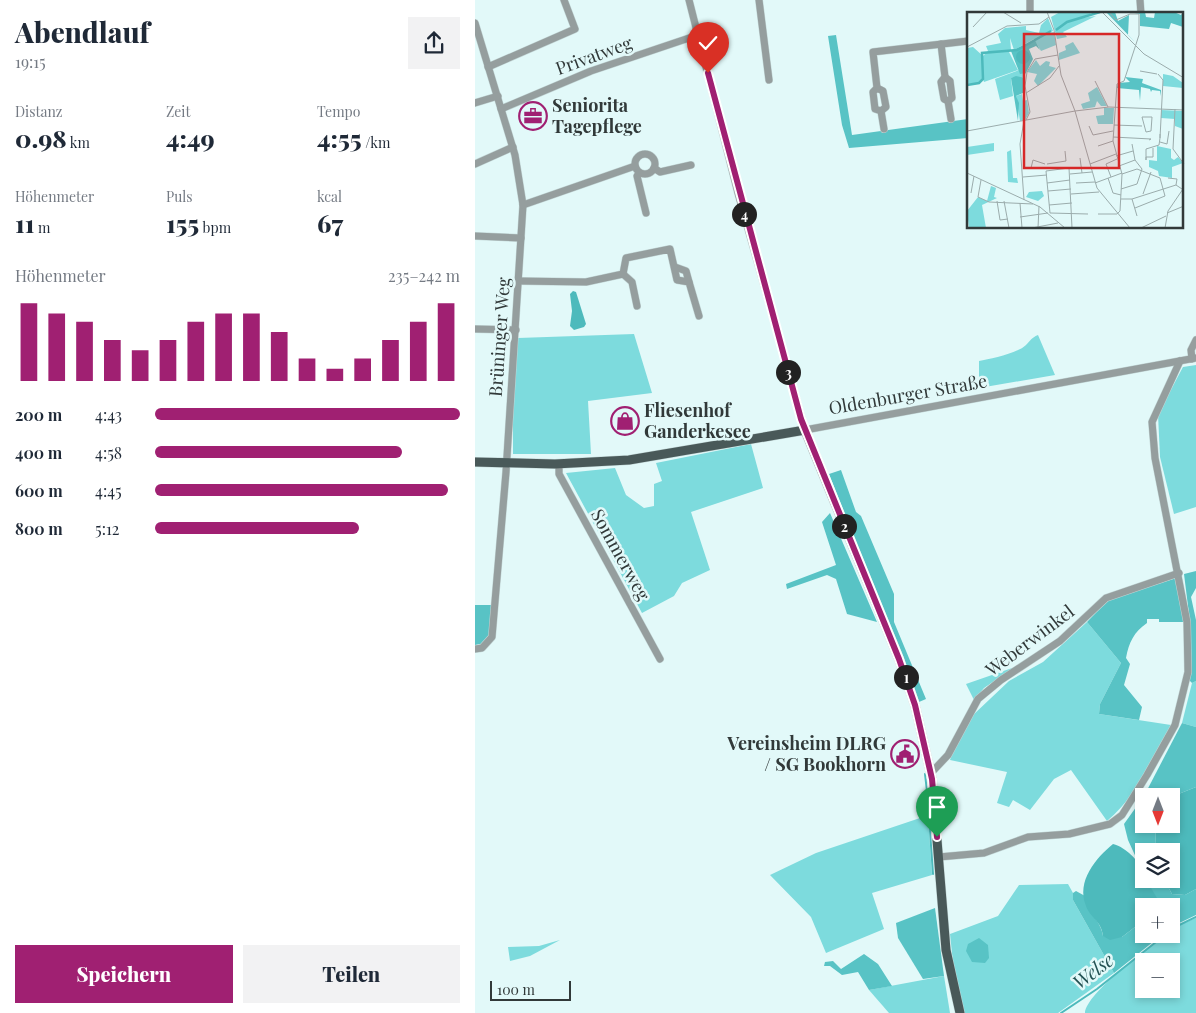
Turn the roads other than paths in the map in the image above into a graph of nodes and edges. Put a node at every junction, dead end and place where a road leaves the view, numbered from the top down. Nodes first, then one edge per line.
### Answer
1 (564, 0) edge
2 (689, 0) edge
3 (759, 0) edge
4 (475, 23) edge
5 (698, 35) junction
6 (967, 41) edge
7 (941, 44) junction
8 (488, 67) junction
9 (769, 80) dead end
10 (497, 96) junction
11 (475, 103) edge
12 (501, 109) junction
13 (951, 120) dead end
14 (884, 129) dead end
15 (513, 147) junction
16 (475, 164) edge
17 (691, 165) dead end
18 (635, 166) junction
19 (654, 168) junction
20 (639, 173) junction
21 (523, 205) junction
22 (646, 213) dead end
23 (475, 236) edge
24 (521, 238) junction
25 (675, 267) junction
26 (623, 274) junction
27 (519, 281) junction
28 (689, 282) junction
29 (637, 306) dead end
30 (699, 316) dead end
31 (475, 329) edge
32 (516, 330) junction
33 (1196, 340) edge
34 (1194, 358) edge
35 (1179, 361) junction
36 (805, 430) junction
37 (475, 462) edge
38 (506, 463) junction
39 (559, 464) junction
40 (1179, 572) junction
41 (475, 649) edge
42 (660, 659) dead end
43 (931, 772) junction
44 (939, 857) junction
45 (960, 1013) edge

1 - 8 street
2 - 5 street
3 - 9 street
4 - 8 street, Brüninger Weg
5 - 12 street, Privatweg
5 - 36 street
6 - 7 street
7 - 13 street
7 - 14 street
8 - 10 street, Brüninger Weg
10 - 11 street
10 - 12 street, Brüninger Weg
12 - 15 street, Brüninger Weg
15 - 16 street
15 - 21 street, Brüninger Weg
17 - 19 street
18 - 19 street
18 - 20 street
18 - 21 street
19 - 20 street
20 - 22 street
21 - 24 street, Brüninger Weg
23 - 24 street
24 - 27 street, Brüninger Weg
25 - 26 street
25 - 28 street
25 - 28 street
26 - 27 street
26 - 29 street
27 - 32 street, Brüninger Weg
28 - 30 street
31 - 32 street
32 - 38 street, Brüninger Weg
33 - 34 street
34 - 35 street, Oldenburger Straße
35 - 36 street, Oldenburger Straße
35 - 40 street
36 - 39 main road, Oldenburger Straße
36 - 43 main road
37 - 38 main road, Oldenburger Straße
38 - 39 main road, Oldenburger Straße
38 - 41 street, Brüninger Weg
39 - 42 street, Sommerweg
40 - 43 street, Weberwinkel
40 - 44 street
43 - 44 main road
44 - 45 main road

